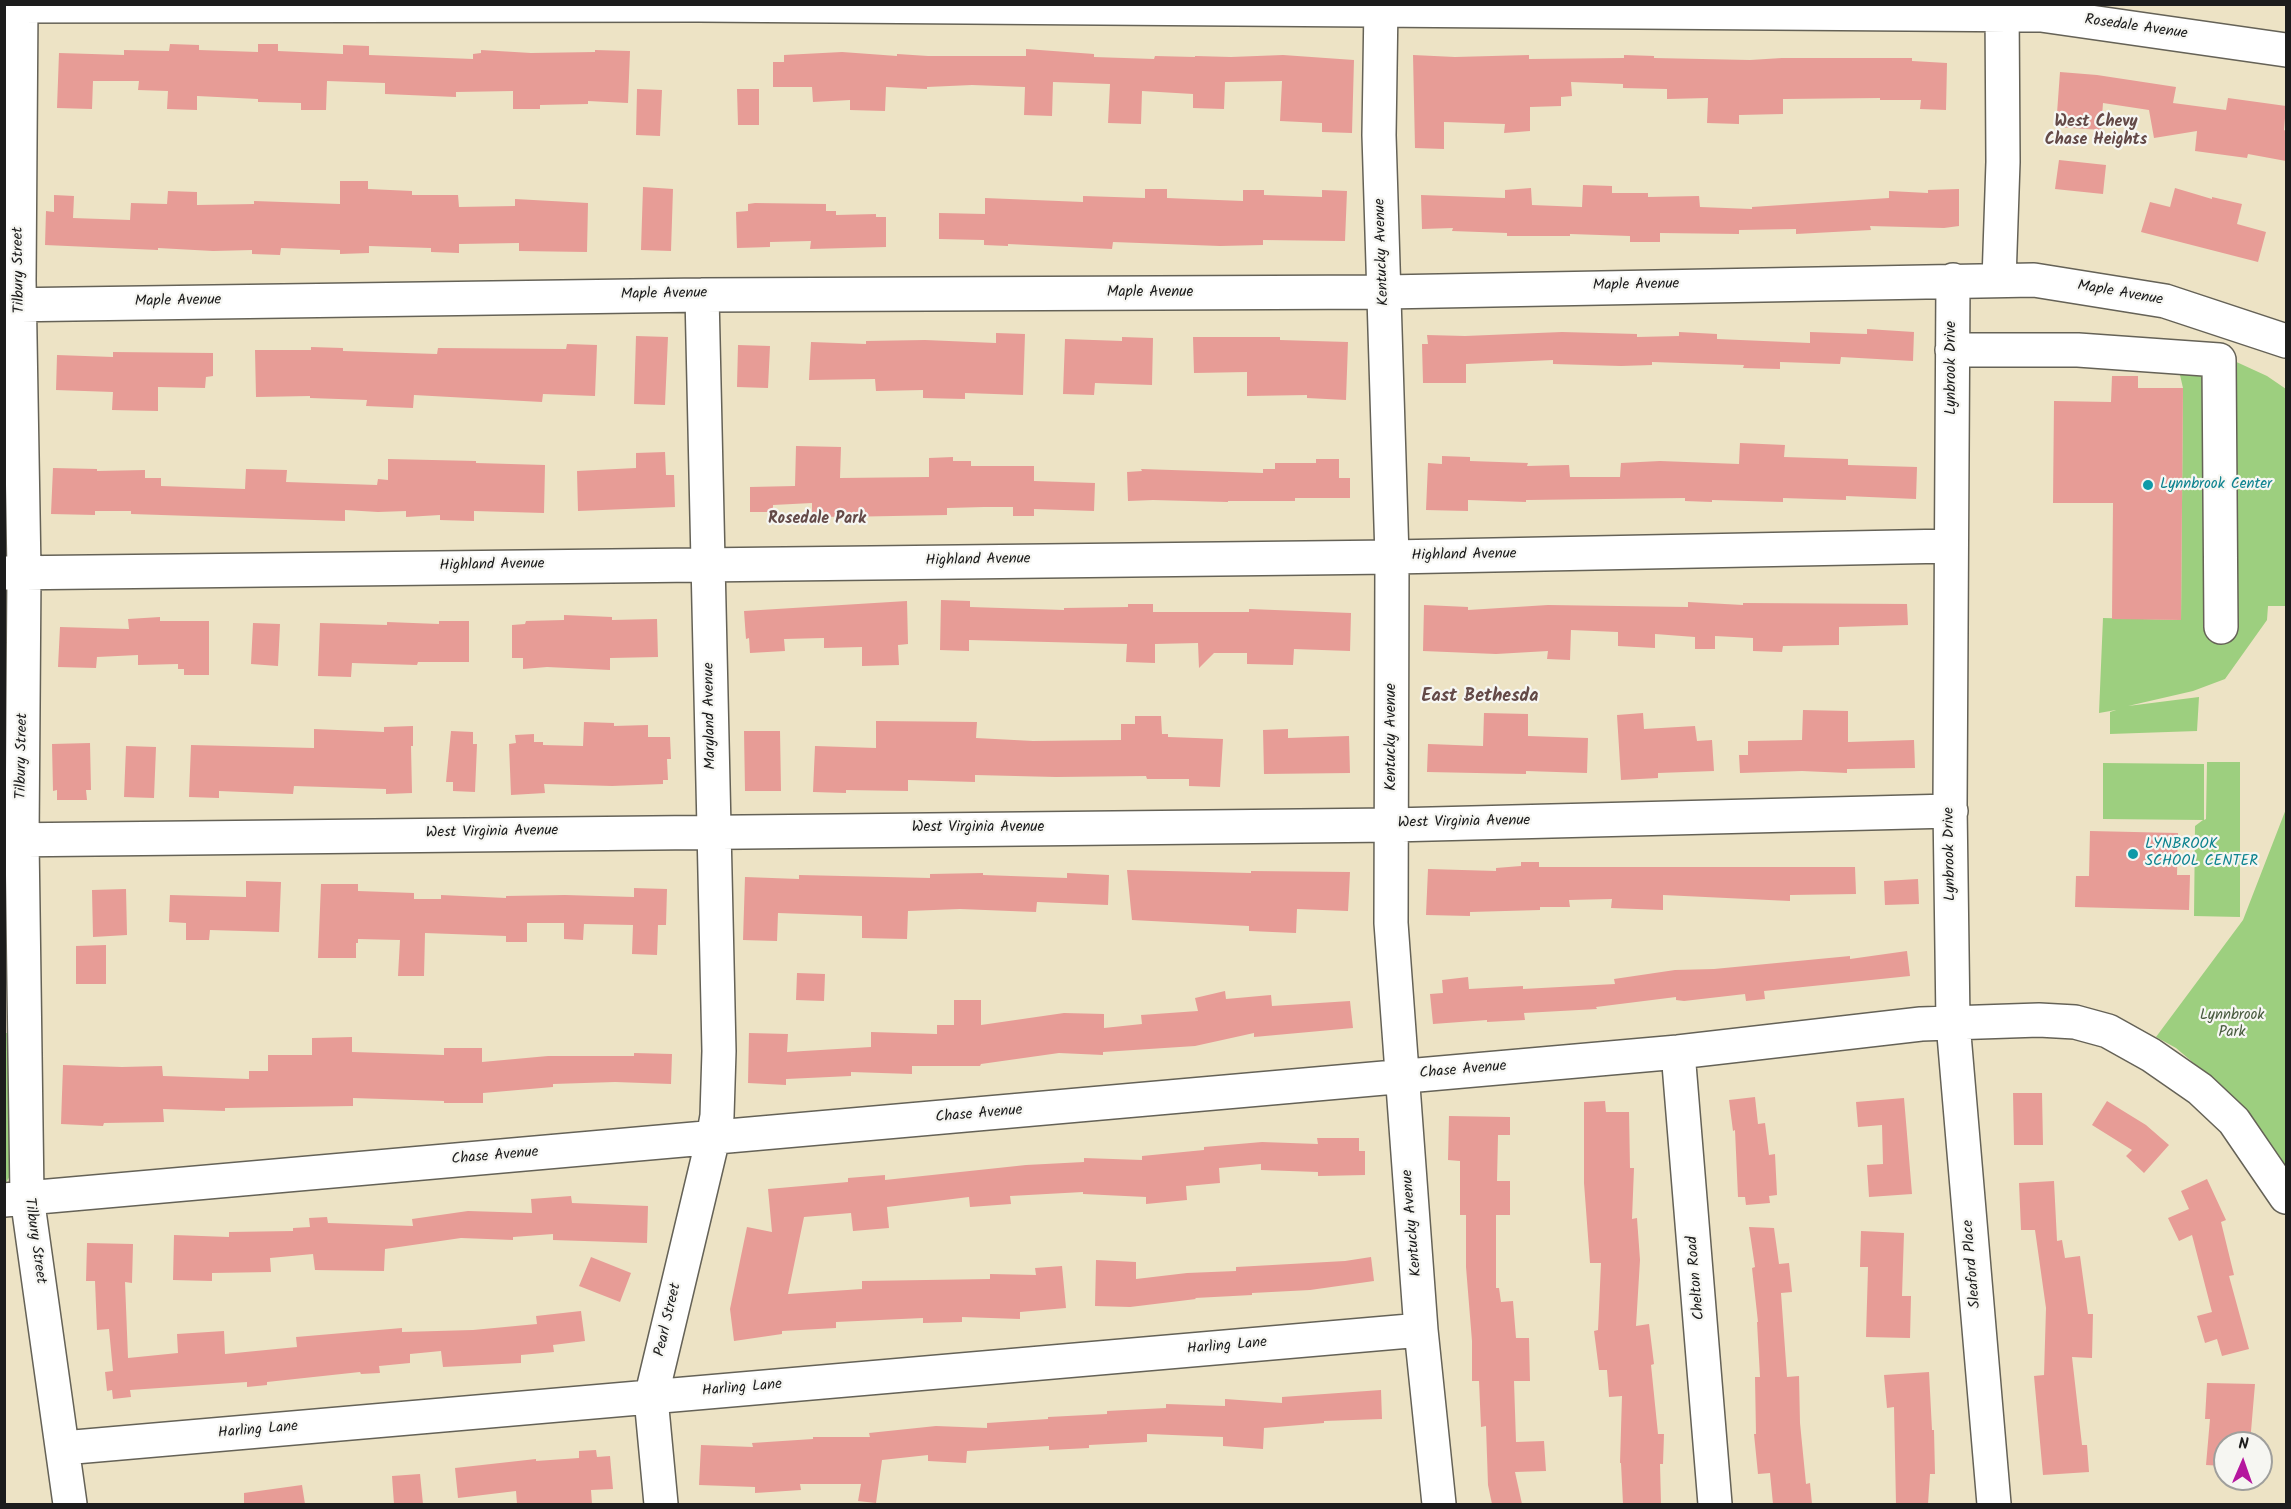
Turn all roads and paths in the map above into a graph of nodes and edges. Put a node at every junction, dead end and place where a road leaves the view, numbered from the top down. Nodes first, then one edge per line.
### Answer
1 (16, 6) edge
2 (1381, 8) edge
3 (2002, 10) edge
4 (2286, 50) edge
5 (1953, 280) junction
6 (1999, 280) junction
7 (1385, 292) junction
8 (702, 295) junction
9 (12, 305) edge
10 (2286, 341) edge
11 (1952, 350) junction
12 (1951, 546) junction
13 (1392, 557) junction
14 (708, 563) junction
15 (14, 572) edge
16 (2221, 627) dead end
17 (1951, 811) junction
18 (1392, 825) junction
19 (713, 830) junction
20 (13, 839) edge
21 (1953, 1023) junction
22 (1678, 1053) junction
23 (1401, 1076) junction
24 (712, 1138) junction
25 (2286, 1197) edge
26 (16, 1198) edge
27 (1421, 1330) junction
28 (651, 1398) junction
29 (63, 1448) junction
30 (70, 1504) edge
31 (661, 1504) edge
32 (1439, 1504) edge
33 (1715, 1504) edge
34 (1994, 1504) edge

1 - 2 street, Rosedale Avenue
1 - 9 street, Tilbury Street
2 - 3 street, Rosedale Avenue
2 - 7 street, Kentucky Avenue
3 - 4 street, Rosedale Avenue
3 - 6 street
5 - 6 street, Maple Avenue
5 - 7 street, Maple Avenue
5 - 11 street, Lynbrook Drive
6 - 10 street, Maple Avenue
7 - 8 street, Maple Avenue
7 - 13 street, Kentucky Avenue
8 - 9 street, Maple Avenue
8 - 14 street, Maryland Avenue
9 - 15 street, Tilbury Street
11 - 12 street, Lynbrook Drive
11 - 16 street
12 - 13 street, Highland Avenue
12 - 17 street, Lynbrook Drive
13 - 14 street, Highland Avenue
13 - 18 street, Kentucky Avenue
14 - 15 street, Highland Avenue
14 - 19 street, Maryland Avenue
15 - 20 street, Tilbury Street
17 - 18 street, West Virginia Avenue
17 - 21 street, Lynbrook Drive
18 - 19 street, West Virginia Avenue
18 - 23 street, Kentucky Avenue
19 - 20 street, West Virginia Avenue
19 - 24 street, Maryland Avenue
20 - 26 street, Tilbury Street
21 - 22 street, Chase Avenue
21 - 25 street
21 - 34 street, Sleaford Place
22 - 23 street, Chase Avenue
22 - 33 street, Chelton Road
23 - 24 street, Chase Avenue
23 - 27 street, Kentucky Avenue
24 - 26 street, Chase Avenue
24 - 28 street, Pearl Street
26 - 29 street, Tilbury Street
27 - 28 street, Harling Lane
27 - 32 street, Kentucky Avenue
28 - 29 street, Harling Lane
28 - 31 street, Pearl Street
29 - 30 street, Tilbury Street

